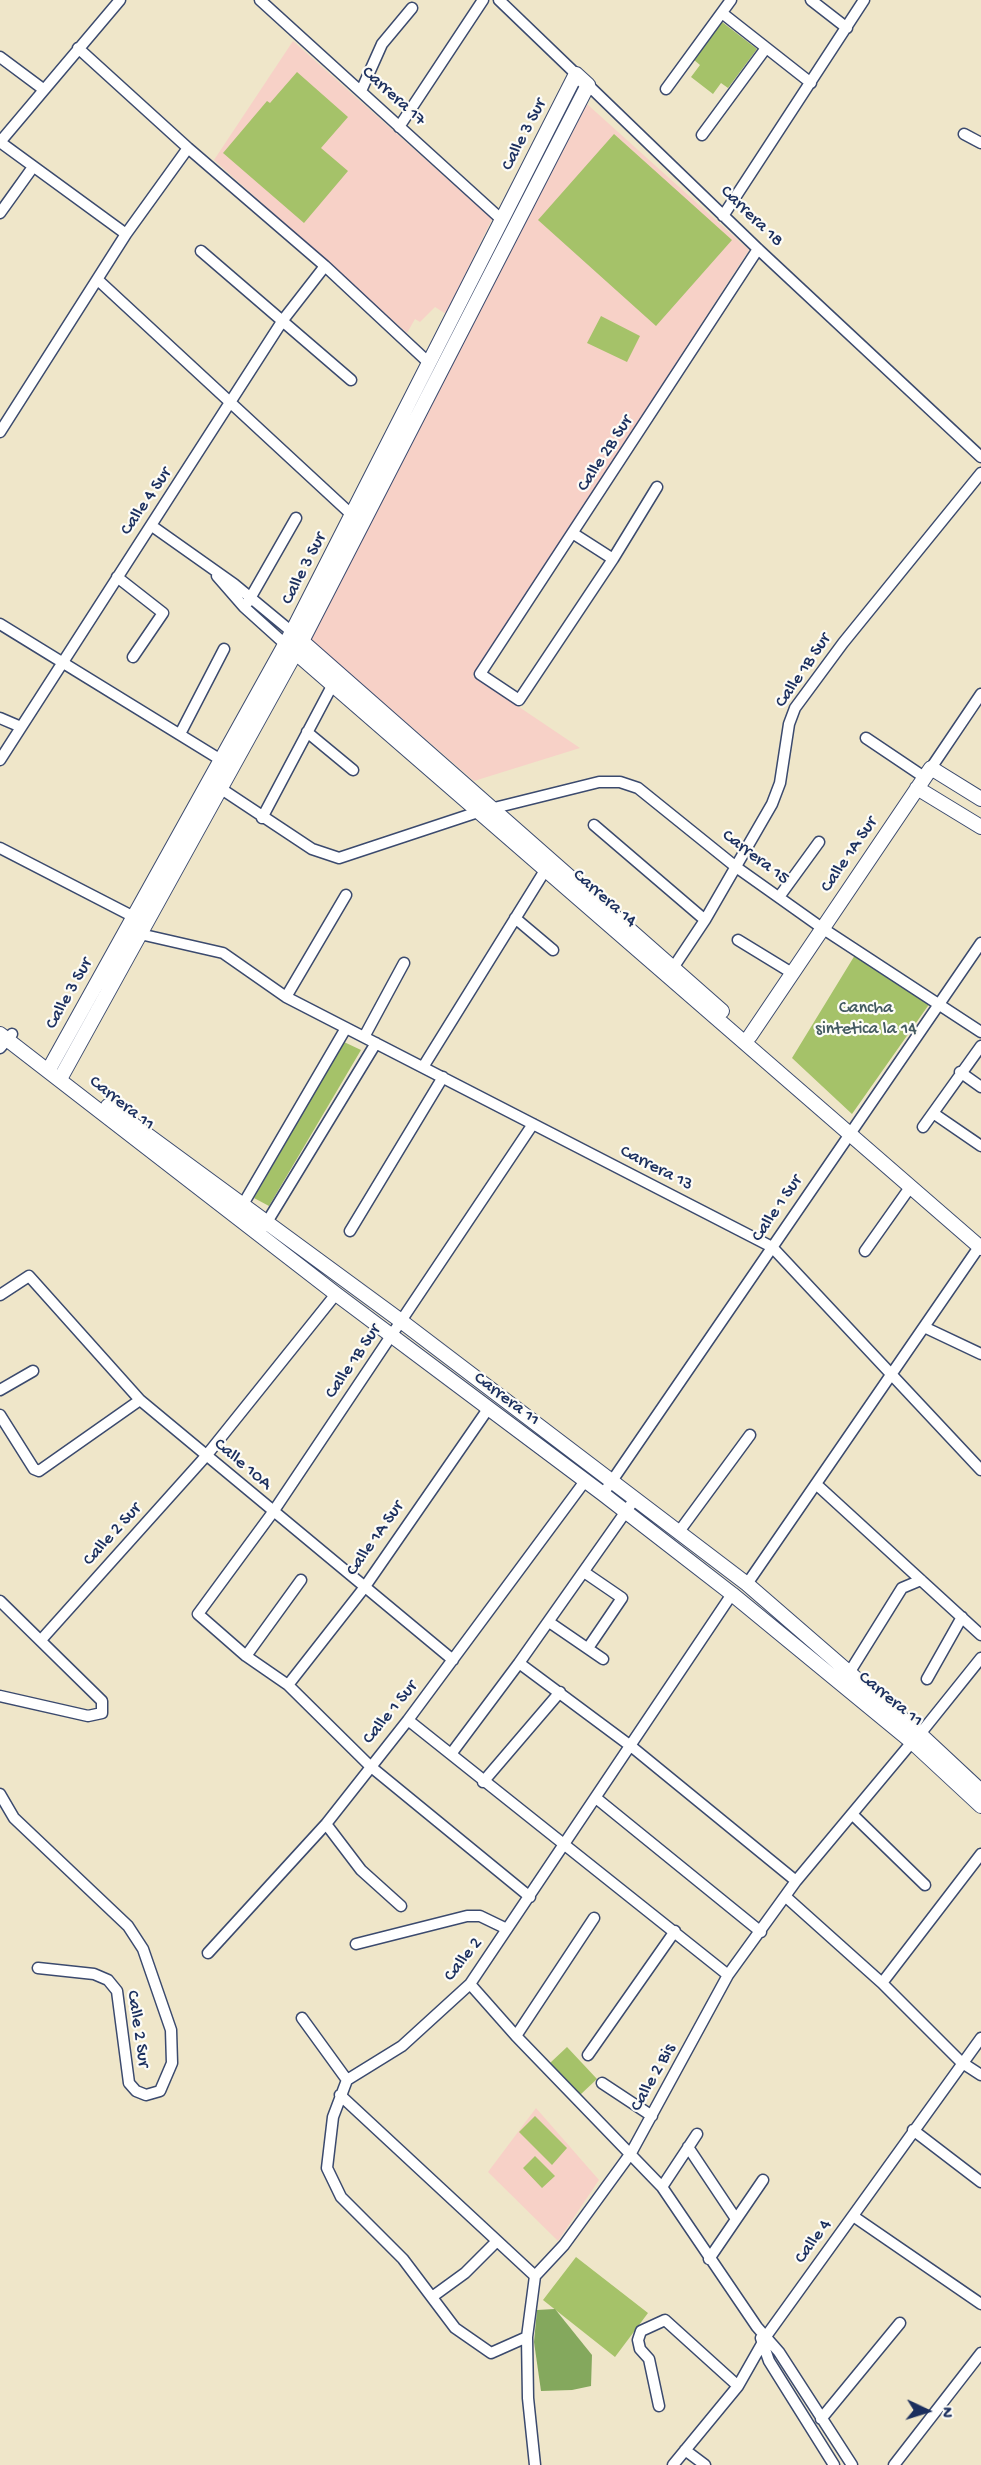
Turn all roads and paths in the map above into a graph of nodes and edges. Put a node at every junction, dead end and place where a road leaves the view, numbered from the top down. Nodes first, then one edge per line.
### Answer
1 (120, 0) edge
2 (260, 0) edge
3 (483, 0) edge
4 (499, 0) edge
5 (732, 0) edge
6 (811, 0) edge
7 (864, 0) edge
8 (412, 8) dead end
9 (722, 13) junction
10 (847, 28) junction
11 (78, 48) junction
12 (766, 48) junction
13 (0, 57) edge
14 (576, 74) junction
15 (811, 83) junction
16 (588, 85) junction
17 (43, 89) junction
18 (666, 89) dead end
19 (361, 92) junction
20 (399, 127) junction
21 (964, 134) dead end
22 (702, 135) dead end
23 (0, 142) edge
24 (981, 143) edge
25 (188, 148) junction
26 (33, 167) junction
27 (0, 213) edge
28 (723, 216) junction
29 (502, 220) junction
30 (126, 234) junction
31 (758, 249) junction
32 (201, 251) dead end
33 (325, 266) junction
34 (98, 280) junction
35 (283, 320) junction
36 (451, 336) junction
37 (429, 363) junction
38 (351, 380) dead end
39 (232, 402) junction
40 (0, 432) edge
41 (981, 457) edge
42 (981, 473) edge
43 (657, 487) dead end
44 (352, 515) junction
45 (296, 518) dead end
46 (152, 526) junction
47 (574, 534) junction
48 (613, 560) junction
49 (117, 577) junction
50 (248, 602) junction
51 (0, 624) edge
52 (294, 642) junction
53 (224, 649) dead end
54 (133, 657) dead end
55 (64, 662) junction
56 (333, 684) junction
57 (979, 702) edge
58 (0, 718) edge
59 (21, 728) junction
60 (307, 732) junction
61 (180, 734) junction
62 (866, 738) dead end
63 (0, 760) edge
64 (221, 760) junction
65 (353, 770) dead end
66 (924, 778) junction
67 (220, 788) junction
68 (981, 799) edge
69 (492, 808) junction
70 (478, 812) junction
71 (262, 818) junction
72 (594, 825) dead end
73 (981, 827) edge
74 (819, 842) dead end
75 (0, 848) edge
76 (548, 866) junction
77 (736, 867) junction
78 (346, 895) dead end
79 (779, 897) junction
80 (134, 917) junction
81 (515, 918) junction
82 (705, 920) junction
83 (822, 928) junction
84 (140, 934) junction
85 (738, 940) dead end
86 (981, 943) edge
87 (554, 950) dead end
88 (404, 963) dead end
89 (670, 972) junction
90 (792, 973) junction
91 (286, 996) junction
92 (940, 1003) junction
93 (0, 1025) edge
94 (346, 1028) junction
95 (981, 1032) edge
96 (750, 1036) junction
97 (364, 1037) junction
98 (5, 1039) edge
99 (376, 1043) junction
100 (981, 1046) edge
101 (50, 1067) junction
102 (423, 1067) junction
103 (960, 1072) junction
104 (789, 1074) junction
105 (62, 1076) junction
106 (443, 1077) junction
107 (981, 1087) edge
108 (933, 1113) junction
109 (533, 1125) junction
110 (923, 1126) dead end
111 (853, 1130) junction
112 (981, 1146) edge
113 (911, 1186) junction
114 (242, 1206) junction
115 (263, 1229) junction
116 (350, 1231) dead end
117 (981, 1244) edge
118 (772, 1247) junction
119 (864, 1251) dead end
120 (336, 1294) junction
121 (0, 1295) edge
122 (401, 1321) junction
123 (924, 1327) junction
124 (392, 1336) junction
125 (981, 1354) edge
126 (33, 1371) dead end
127 (892, 1374) junction
128 (0, 1390) edge
129 (140, 1400) junction
130 (488, 1409) junction
131 (0, 1415) edge
132 (750, 1435) dead end
133 (206, 1456) junction
134 (981, 1470) edge
135 (585, 1481) junction
136 (816, 1484) junction
137 (607, 1488) junction
138 (634, 1500) junction
139 (273, 1512) junction
140 (626, 1512) junction
141 (678, 1533) junction
142 (584, 1572) junction
143 (301, 1580) dead end
144 (921, 1580) junction
145 (747, 1584) junction
146 (364, 1588) junction
147 (732, 1594) junction
148 (0, 1601) edge
149 (962, 1617) junction
150 (549, 1622) junction
151 (981, 1635) edge
152 (41, 1640) junction
153 (588, 1648) junction
154 (246, 1656) junction
155 (981, 1658) edge
156 (603, 1659) dead end
157 (453, 1660) junction
158 (519, 1663) junction
159 (849, 1673) junction
160 (927, 1679) dead end
161 (288, 1685) junction
162 (560, 1692) junction
163 (0, 1696) edge
164 (408, 1720) junction
165 (916, 1738) junction
166 (632, 1747) junction
167 (451, 1754) junction
168 (370, 1766) junction
169 (483, 1782) junction
170 (981, 1791) edge
171 (0, 1794) edge
172 (596, 1798) junction
173 (981, 1806) edge
174 (852, 1814) junction
175 (326, 1824) junction
176 (565, 1845) junction
177 (981, 1854) edge
178 (796, 1881) junction
179 (925, 1885) dead end
180 (530, 1897) junction
181 (786, 1897) junction
182 (402, 1906) dead end
183 (594, 1918) dead end
184 (507, 1929) junction
185 (675, 1931) junction
186 (761, 1932) junction
187 (356, 1944) dead end
188 (208, 1953) dead end
189 (38, 1968) dead end
190 (728, 1976) junction
191 (882, 1983) junction
192 (470, 1984) junction
193 (302, 2018) dead end
194 (516, 2036) junction
195 (981, 2038) edge
196 (588, 2055) dead end
197 (961, 2062) junction
198 (981, 2074) edge
199 (346, 2080) junction
200 (602, 2083) dead end
201 (340, 2095) junction
202 (652, 2116) junction
203 (914, 2130) junction
204 (697, 2134) dead end
205 (688, 2147) junction
206 (630, 2153) junction
207 (763, 2180) dead end
208 (981, 2182) edge
209 (662, 2187) junction
210 (853, 2216) junction
211 (736, 2219) junction
212 (497, 2241) junction
213 (709, 2259) junction
214 (535, 2276) junction
215 (432, 2297) junction
216 (981, 2304) edge
217 (900, 2323) dead end
218 (527, 2337) junction
219 (764, 2339) junction
220 (981, 2353) edge
221 (738, 2386) junction
222 (659, 2406) dead end
223 (821, 2419) junction
224 (686, 2450) junction
225 (535, 2465) edge
226 (673, 2465) edge
227 (705, 2465) edge
228 (834, 2465) edge
229 (852, 2465) edge
230 (894, 2465) edge

1 - 11 street
2 - 19 street, Carrera 17
3 - 20 street
4 - 14 street, Carrera 18
5 - 9 street
6 - 10 street
7 - 10 street
8 - 19 street
9 - 12 street
9 - 18 street
10 - 15 street
11 - 17 street
11 - 25 street
12 - 15 street
12 - 22 street
13 - 17 street
14 - 16 street, Carrera 18
14 - 29 street, Calle 3 Sur
15 - 28 street
16 - 28 street, Carrera 18
16 - 36 street, Calle 3 Sur
17 - 23 street
19 - 20 street, Carrera 17
20 - 29 street, Carrera 17
21 - 24 street
23 - 26 street
25 - 30 street
25 - 33 street
26 - 27 street
26 - 30 street
28 - 31 street, Carrera 18
29 - 36 street, Calle 3 Sur
30 - 34 street
31 - 41 street, Carrera 18
31 - 47 street, Calle 2B Sur
32 - 35 street
33 - 35 street, Calle 4 Sur
33 - 37 street
34 - 39 street
34 - 40 street
35 - 38 street
35 - 39 street, Calle 4 Sur
36 - 37 street, Calle 3 Sur
36 - 52 street, Calle 3 Sur
37 - 44 street, Calle 3 Sur
39 - 44 street
39 - 46 street, Calle 4 Sur
42 - 77 street, Calle 1B Sur
43 - 48 street
44 - 52 street, Calle 3 Sur
45 - 50 street
46 - 49 street, Calle 4 Sur
46 - 50 street, Carrera 14
47 - 48 street
47 - 48 street, Calle 2B Sur
49 - 54 street
49 - 55 street, Calle 4 Sur
50 - 52 street, Carrera 14
51 - 55 street
52 - 56 street, Carrera 14
52 - 64 street, Calle 3 Sur
52 - 67 street, Calle 3 Sur
52 - 69 street, Carrera 14
53 - 61 street
55 - 59 street, Calle 4 Sur
55 - 61 street
56 - 60 street
56 - 70 street, Carrera 14
57 - 66 street, Calle 1A Sur
58 - 59 street
59 - 63 street, Calle 4 Sur
60 - 65 street
60 - 71 street
61 - 64 street
62 - 66 street
64 - 80 street, Calle 3 Sur
66 - 68 street
66 - 73 street
66 - 83 street, Calle 1A Sur
67 - 71 street, Carrera 15
67 - 84 street, Calle 3 Sur
69 - 70 street, Carrera 15
69 - 76 street, Carrera 14
69 - 77 street, Carrera 15
70 - 71 street, Carrera 15
70 - 76 street, Carrera 14
72 - 82 street
74 - 79 street
75 - 80 street
76 - 81 street
76 - 89 street, Carrera 14
77 - 79 street, Carrera 15
77 - 82 street, Calle 1B Sur
78 - 91 street
79 - 83 street, Carrera 15
80 - 101 street, Calle 3 Sur
81 - 87 street
81 - 102 street
82 - 89 street, Calle 1B Sur
83 - 90 street, Calle 1A Sur
83 - 92 street, Carrera 15
84 - 91 street, Carrera 13
84 - 105 street, Calle 3 Sur
85 - 90 street
86 - 92 street, Calle 1 Sur
88 - 97 street
89 - 96 street, Carrera 14
89 - 104 street, Carrera 14
90 - 96 street, Calle 1A Sur
91 - 94 street, Carrera 13
92 - 95 street, Carrera 15
92 - 111 street, Calle 1 Sur
93 - 98 street, Carrera 11
94 - 97 street, Carrera 13
94 - 114 street
96 - 104 street, Carrera 14
97 - 99 street, Carrera 13
98 - 101 street, Carrera 11
99 - 102 street, Carrera 13
99 - 115 street
100 - 103 street
101 - 105 street, Carrera 11
102 - 106 street, Carrera 13
103 - 107 street
103 - 108 street
104 - 111 street, Carrera 14
105 - 114 street, Carrera 11
105 - 115 street, Carrera 11
106 - 109 street, Carrera 13
106 - 116 street
108 - 110 street
108 - 112 street
109 - 118 street, Carrera 13
109 - 122 street, Calle 1B Sur
111 - 113 street, Carrera 14
111 - 117 street, Carrera 14
111 - 118 street, Calle 1 Sur
113 - 117 street, Carrera 14
113 - 119 street
114 - 115 street, Carrera 11
115 - 120 street, Carrera 11
115 - 122 street, Carrera 11
117 - 123 street
118 - 127 street, Carrera 13
118 - 137 street, Calle 1 Sur
120 - 124 street, Carrera 11
120 - 133 street, Calle 2 Sur
121 - 129 street, Calle 10A
122 - 124 street, Calle 1B Sur
122 - 137 street, Carrera 11
123 - 125 street
123 - 127 street
124 - 130 street, Carrera 11
124 - 139 street, Calle 1B Sur
126 - 128 street
127 - 134 street, Carrera 13
127 - 136 street
129 - 131 street
129 - 133 street, Calle 10A
130 - 135 street, Carrera 11
130 - 146 street, Calle 1A Sur
132 - 141 street
133 - 139 street, Calle 10A
133 - 152 street, Calle 2 Sur
135 - 137 street, Carrera 11
135 - 157 street, Calle 1 Sur
136 - 144 street
136 - 145 street
137 - 138 street, Carrera 11
137 - 140 street, Carrera 11
138 - 140 street
138 - 141 street, Carrera 11
139 - 146 street, Calle 10A
139 - 154 street, Calle 1B Sur
140 - 142 street
140 - 147 street, Carrera 11
141 - 145 street, Carrera 11
142 - 150 street
142 - 153 street
143 - 154 street
144 - 149 street
144 - 159 street
145 - 159 street, Carrera 11
146 - 157 street, Calle 10A
146 - 161 street, Calle 1A Sur
147 - 165 street, Carrera 11
147 - 166 street, Calle 2
148 - 152 street
149 - 151 street
149 - 160 street
150 - 153 street
150 - 158 street
152 - 163 street
153 - 156 street
154 - 161 street
155 - 165 street, Calle 2 Bis
157 - 164 street, Calle 1 Sur
158 - 162 street
158 - 167 street
159 - 165 street, Carrera 11
161 - 168 street
162 - 166 street
162 - 169 street
164 - 167 street
164 - 168 street, Calle 1 Sur
165 - 170 street, Carrera 11
165 - 173 street, Carrera 11
165 - 174 street, Calle 2 Bis
166 - 172 street, Calle 2
166 - 178 street
167 - 169 street
168 - 175 street, Calle 1 Sur
168 - 180 street
169 - 176 street
171 - 189 street, Calle 2 Sur
172 - 176 street, Calle 2
172 - 186 street
174 - 178 street, Calle 2 Bis
174 - 179 street
175 - 182 street
175 - 188 street, Calle 1 Sur
176 - 180 street, Calle 2
176 - 185 street
177 - 191 street
178 - 181 street, Calle 2 Bis
180 - 184 street, Calle 2
181 - 186 street, Calle 2 Bis
181 - 191 street
183 - 194 street
184 - 187 street
184 - 192 street, Calle 2
185 - 190 street
185 - 196 street
186 - 190 street, Calle 2 Bis
190 - 202 street, Calle 2 Bis
191 - 197 street
192 - 194 street
192 - 199 street, Calle 2
193 - 199 street
194 - 206 street
195 - 197 street, Calle 4
197 - 198 street
197 - 203 street, Calle 4
199 - 201 street
200 - 202 street
201 - 212 street
201 - 215 street
202 - 206 street, Calle 2 Bis
203 - 208 street
203 - 210 street, Calle 4
204 - 205 street
205 - 209 street
205 - 211 street
206 - 209 street
206 - 214 street, Calle 2 Bis
207 - 211 street
209 - 213 street
210 - 216 street
210 - 219 street, Calle 4
211 - 213 street
212 - 214 street
212 - 215 street
213 - 219 street
214 - 218 street
215 - 218 street
217 - 223 street
218 - 225 street
219 - 221 street, Calle 4
219 - 223 street
219 - 228 street
220 - 230 street
221 - 222 street
221 - 224 street, Calle 4
223 - 229 street
224 - 226 street, Calle 4
224 - 227 street

